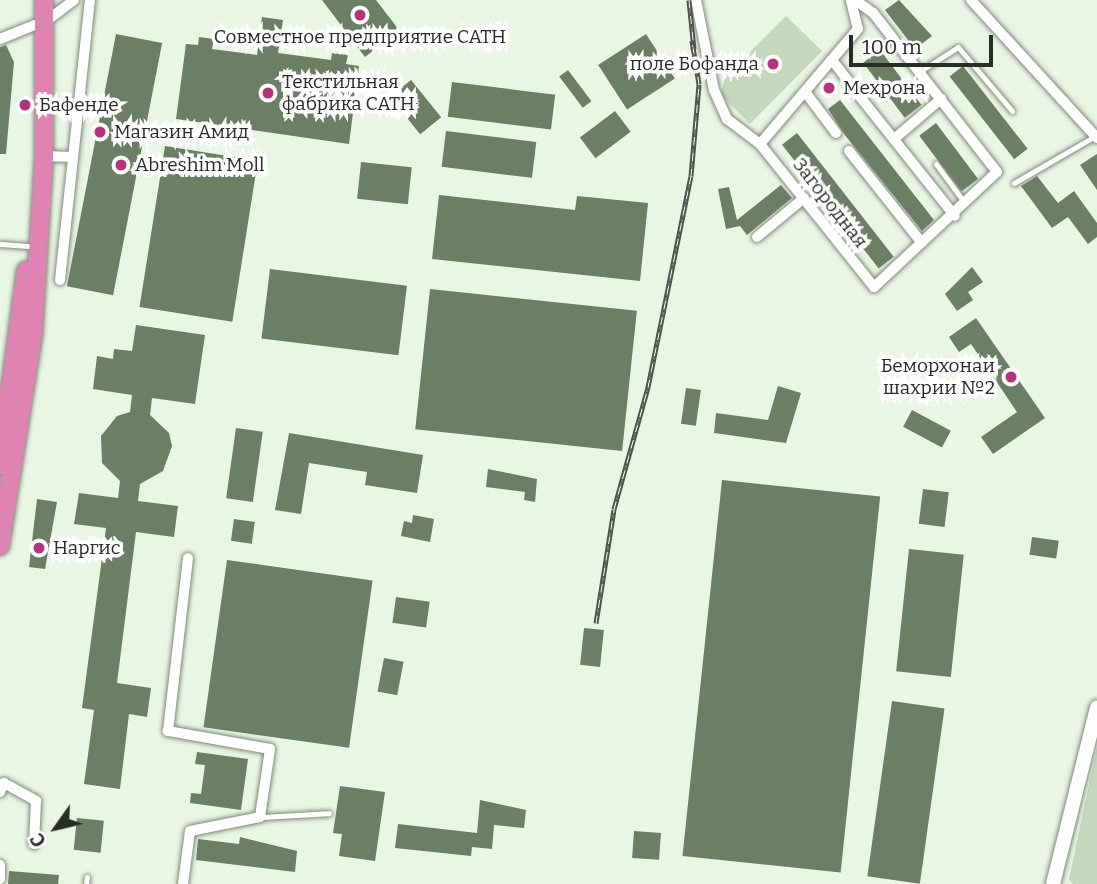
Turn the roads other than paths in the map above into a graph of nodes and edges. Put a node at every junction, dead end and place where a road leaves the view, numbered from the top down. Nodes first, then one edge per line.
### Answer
1 (74, 0) edge
2 (90, 0) edge
3 (696, 0) edge
4 (853, 0) edge
5 (971, 0) edge
6 (41, 9) edge
7 (0, 39) edge
8 (832, 60) junction
9 (919, 72) junction
10 (806, 93) junction
11 (940, 99) junction
12 (1012, 111) dead end
13 (836, 132) dead end
14 (1096, 137) edge
15 (894, 139) junction
16 (760, 144) junction
17 (849, 151) dead end
18 (44, 156) junction
19 (73, 157) junction
20 (936, 164) dead end
21 (1014, 183) dead end
22 (804, 198) junction
23 (966, 204) junction
24 (955, 216) junction
25 (757, 237) dead end
26 (922, 243) junction
27 (0, 244) edge
28 (34, 245) junction
29 (64, 246) junction
30 (60, 280) dead end
31 (0, 465) edge
32 (0, 546) edge
33 (188, 558) dead end
34 (1097, 708) edge
35 (0, 792) edge
36 (329, 813) dead end
37 (260, 817) junction
38 (34, 844) dead end
39 (0, 865) edge
40 (0, 879) edge
41 (183, 884) edge
42 (1053, 884) edge

1 - 6 street
2 - 19 street
3 - 16 street
4 - 8 street, Загородная
4 - 9 street, Загородная
5 - 14 street
6 - 7 street
6 - 18 highway
6 - 28 highway
8 - 10 street, Загородная
8 - 15 street
9 - 11 street, Загородная
9 - 12 lane
10 - 13 street
10 - 16 street, Загородная
11 - 15 street
11 - 23 street, Загородная
14 - 21 lane
15 - 24 street
16 - 22 street, Загородная
17 - 26 street
18 - 19 street
18 - 28 highway
19 - 29 street
20 - 23 lane
22 - 25 street
22 - 26 street, Загородная
23 - 24 street, Загородная
24 - 26 street, Загородная
27 - 28 lane
28 - 29 street
28 - 31 highway
28 - 32 highway
29 - 30 street
33 - 37 street
34 - 42 main road
35 - 38 street
36 - 37 lane
37 - 41 street
39 - 40 street

